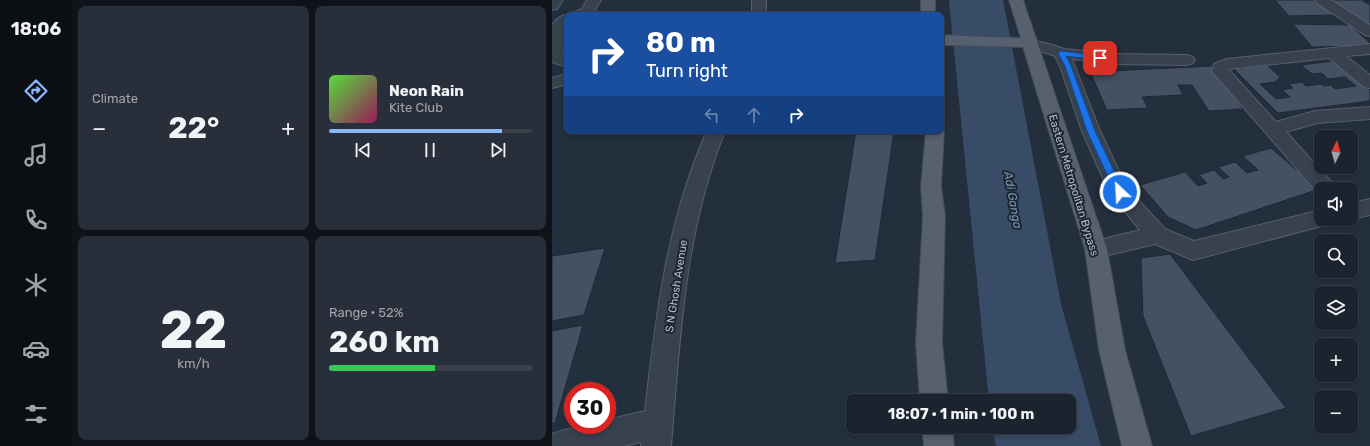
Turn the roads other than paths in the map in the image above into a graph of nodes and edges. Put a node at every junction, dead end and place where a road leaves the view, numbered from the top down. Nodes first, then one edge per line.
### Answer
1 (556, 0) edge
2 (594, 0) edge
3 (759, 0) edge
4 (928, 0) edge
5 (1016, 0) edge
6 (1322, 0) edge
7 (552, 6) edge
8 (587, 12) edge
9 (759, 12) edge
10 (928, 12) edge
11 (560, 20) edge
12 (1370, 32) edge
13 (944, 40) edge
14 (1030, 44) junction
15 (1370, 49) edge
16 (1061, 53) junction
17 (1332, 53) junction
18 (1187, 60) dead end
19 (564, 61) edge
20 (564, 81) edge
21 (552, 83) edge
22 (1370, 83) edge
23 (1370, 113) edge
24 (1271, 129) junction
25 (715, 134) edge
26 (935, 134) edge
27 (1320, 182) edge
28 (1370, 207) edge
29 (1358, 209) edge
30 (1314, 220) edge
31 (1157, 235) junction
32 (1096, 249) junction
33 (933, 394) edge
34 (938, 434) edge
35 (658, 435) edge
36 (560, 446) edge
37 (940, 446) edge
38 (1137, 446) edge

1 - 7 street
2 - 8 street
3 - 9 street
4 - 10 main road
5 - 14 main road, Eastern Metropolitan Bypass
6 - 12 street
11 - 19 street
13 - 14 main road
14 - 16 street
14 - 32 main road, Eastern Metropolitan Bypass
15 - 17 street
16 - 18 street
16 - 31 street
17 - 22 street
17 - 24 street
20 - 21 street
23 - 24 street
24 - 27 street
25 - 35 street, S N Ghosh Avenue
26 - 33 main road
28 - 29 street
30 - 31 street
31 - 32 street
32 - 38 main road, Eastern Metropolitan Bypass
34 - 37 main road
35 - 36 street

